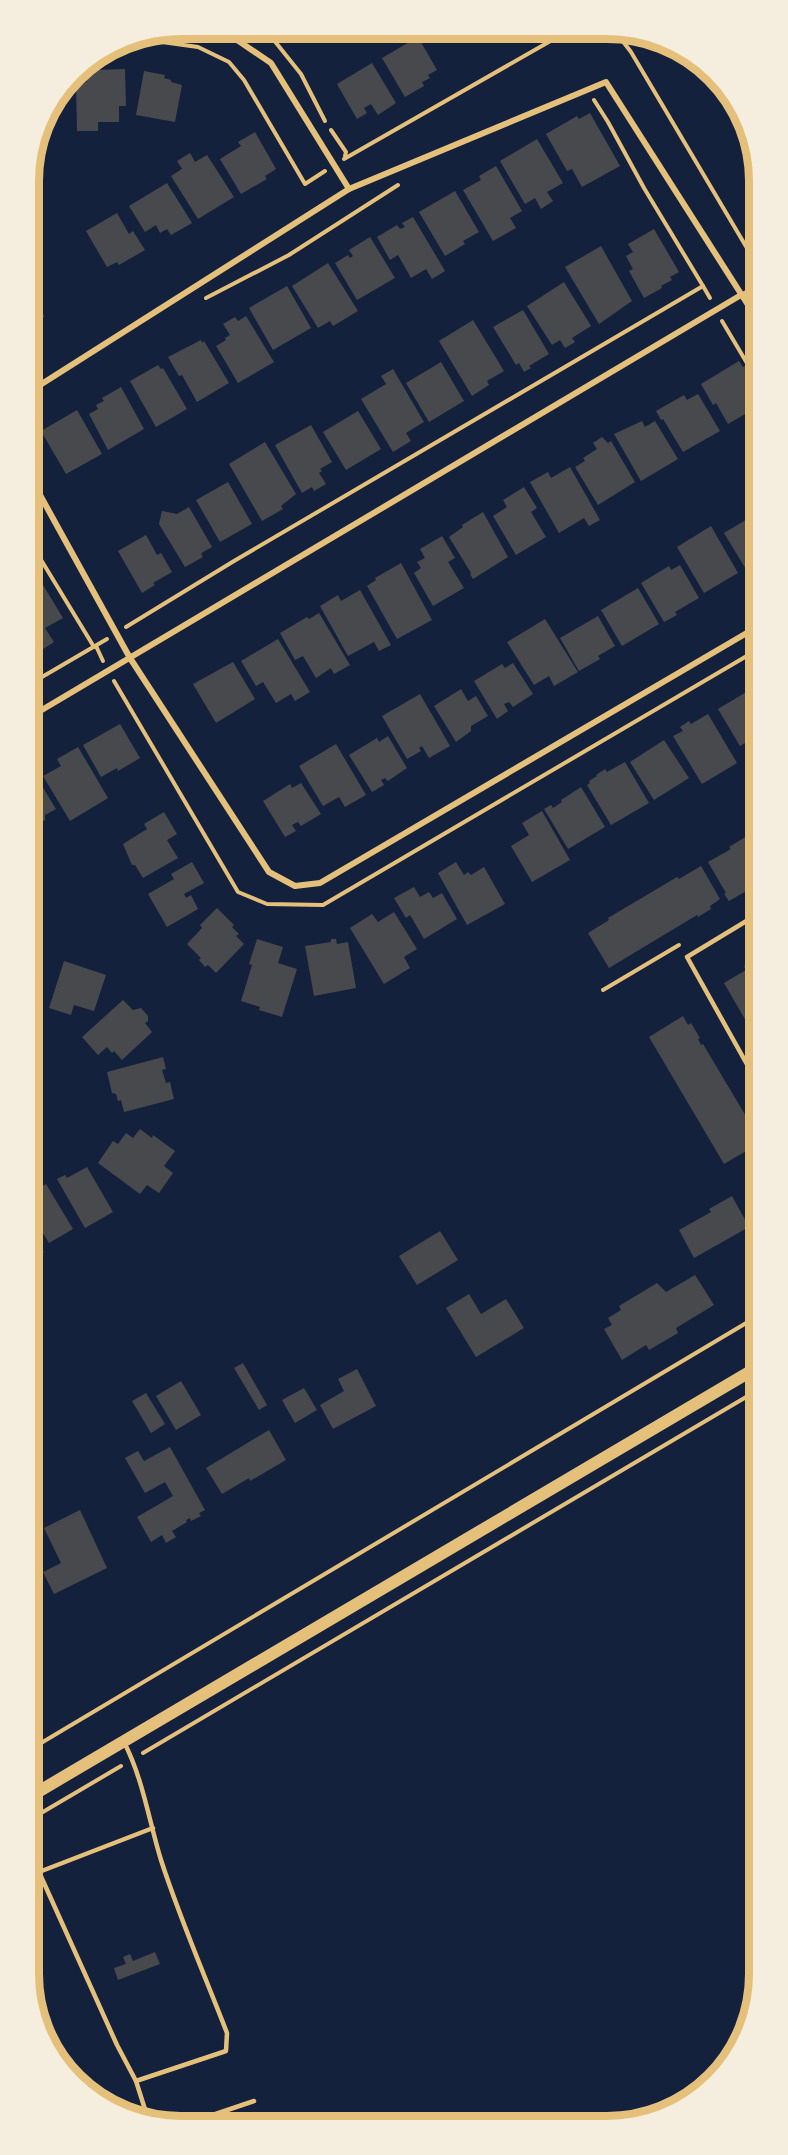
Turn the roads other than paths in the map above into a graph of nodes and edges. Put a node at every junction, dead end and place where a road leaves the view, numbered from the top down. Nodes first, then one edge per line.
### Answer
1 (236, 39) edge
2 (349, 189) junction
3 (749, 290) edge
4 (741, 295) junction
5 (749, 307) edge
6 (39, 386) edge
7 (39, 493) edge
8 (749, 632) edge
9 (130, 658) junction
10 (39, 712) edge
11 (749, 919) edge
12 (749, 1068) edge
13 (749, 1372) edge
14 (124, 1742) junction
15 (39, 1791) edge
16 (153, 1828) junction
17 (136, 2082) junction
18 (254, 2102) dead end
19 (146, 2111) edge
20 (211, 2116) edge

1 - 2 street
2 - 4 street
2 - 6 street
3 - 4 lane
4 - 5 street
4 - 9 street
7 - 9 street
8 - 9 street
9 - 10 street
11 - 12 lane
13 - 14 main road
14 - 15 main road
14 - 16 lane
16 - 17 lane
16 - 17 lane
17 - 19 lane
18 - 20 lane

